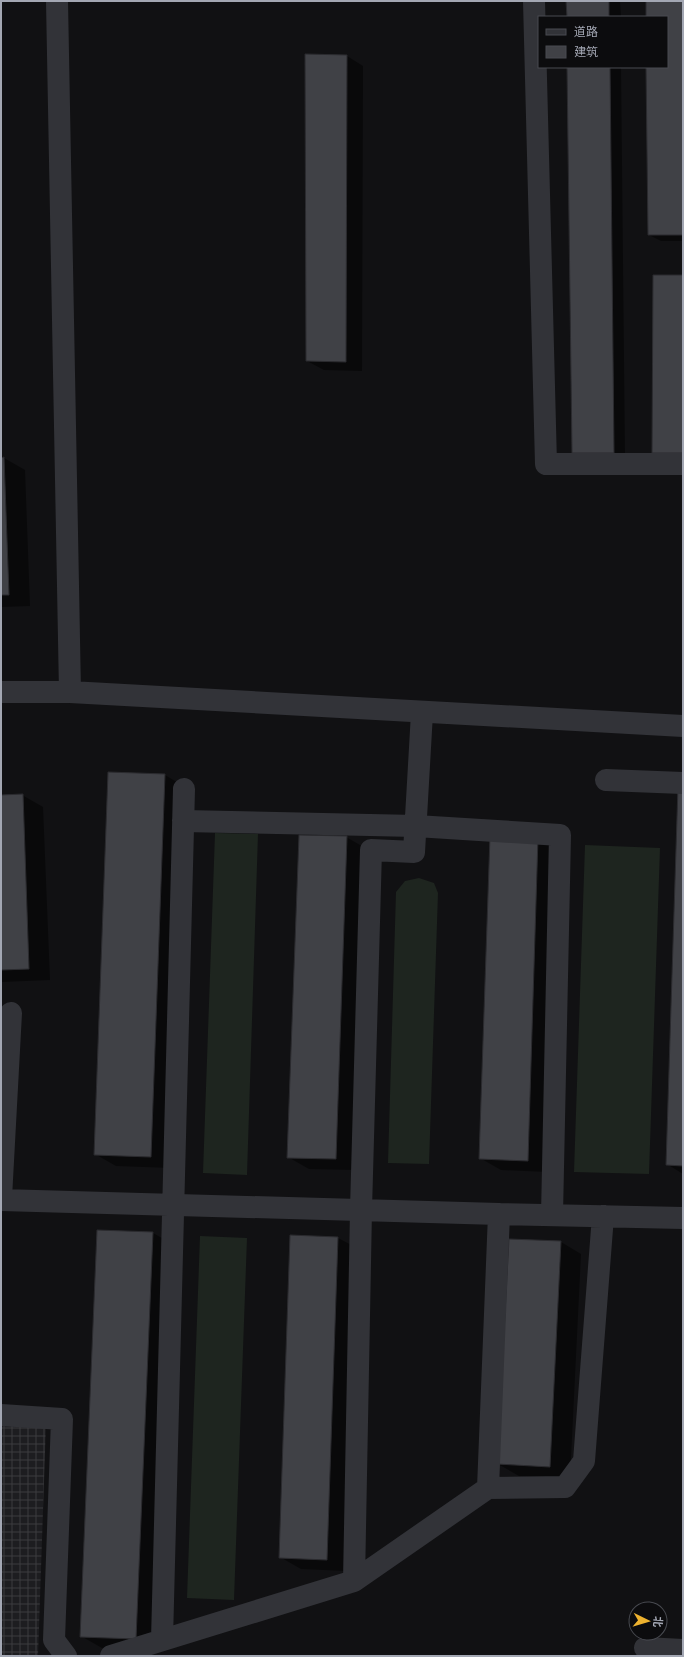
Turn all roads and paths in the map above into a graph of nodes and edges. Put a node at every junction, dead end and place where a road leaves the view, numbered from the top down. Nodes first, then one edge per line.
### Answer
1 (57, 1) edge
2 (534, 1) edge
3 (683, 464) edge
4 (1, 692) edge
5 (70, 692) junction
6 (422, 713) junction
7 (683, 726) edge
8 (606, 780) dead end
9 (683, 783) edge
10 (184, 789) dead end
11 (183, 821) junction
12 (416, 826) junction
13 (11, 1012) dead end
14 (1, 1199) edge
15 (174, 1205) junction
16 (361, 1210) junction
17 (499, 1214) junction
18 (552, 1216) junction
19 (603, 1216) junction
20 (683, 1218) edge
21 (1, 1415) edge
22 (488, 1488) junction
23 (354, 1581) junction
24 (162, 1640) junction
25 (645, 1648) dead end
26 (683, 1650) edge
27 (66, 1656) edge
28 (111, 1656) edge

1 - 5 street
2 - 3 street
4 - 5 street
5 - 6 street
6 - 7 street
6 - 12 street
8 - 9 street
10 - 11 street
11 - 12 street
11 - 15 street
12 - 16 street
12 - 18 street
13 - 14 street
14 - 15 street
15 - 16 street
15 - 24 street
16 - 17 street
16 - 23 street
17 - 18 street
17 - 22 street
18 - 19 street
19 - 20 street
19 - 22 street
21 - 27 street
22 - 23 street
23 - 24 street
24 - 28 street
25 - 26 street

